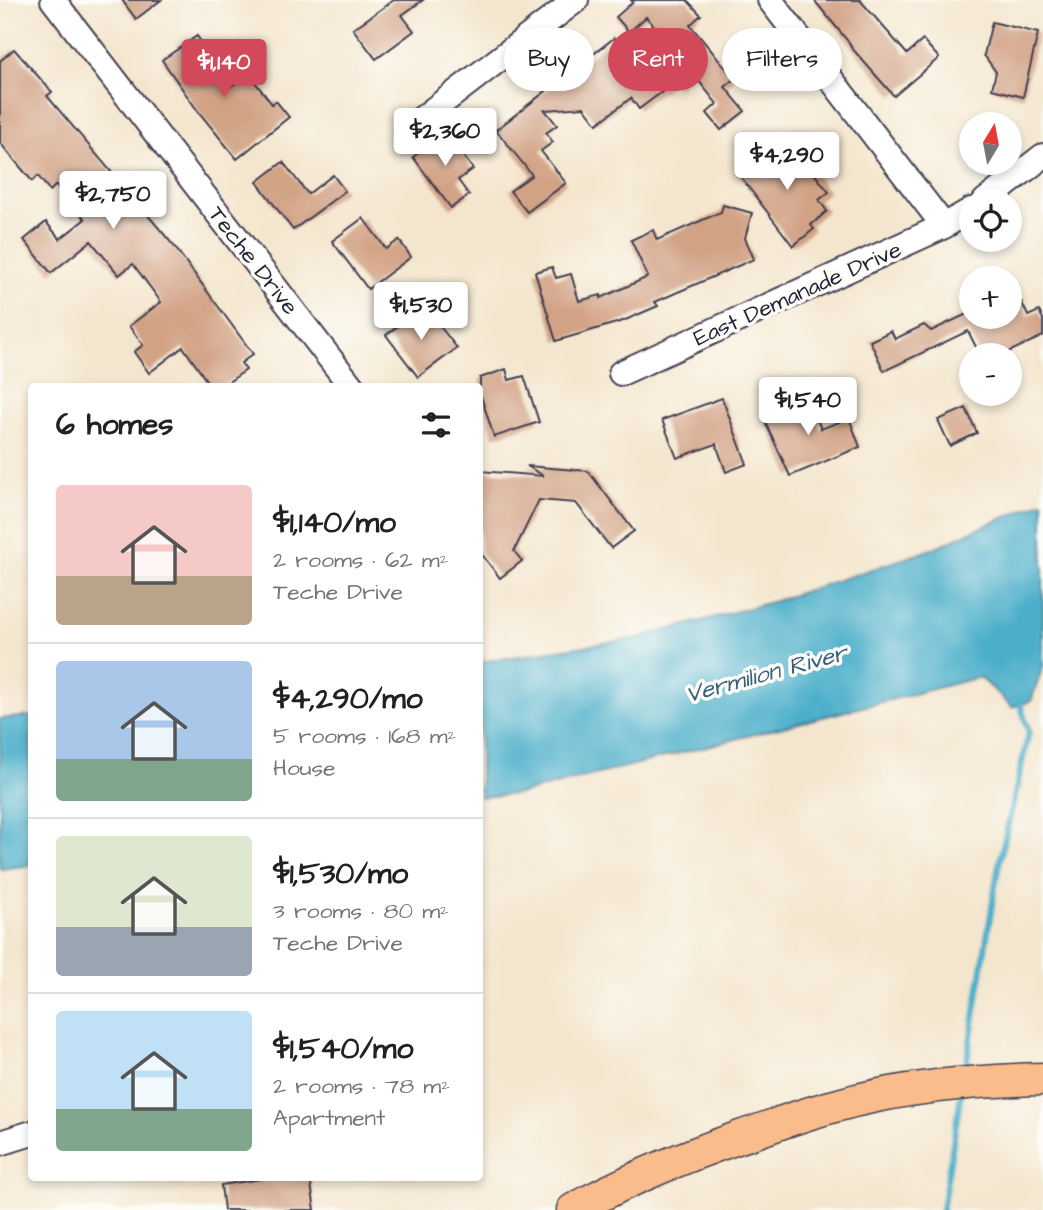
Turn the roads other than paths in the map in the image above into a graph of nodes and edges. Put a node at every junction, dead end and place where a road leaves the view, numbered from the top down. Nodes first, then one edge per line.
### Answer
1 (53, 0) edge
2 (576, 0) edge
3 (770, 0) edge
4 (407, 130) dead end
5 (1043, 156) edge
6 (1000, 189) edge
7 (959, 217) edge
8 (944, 226) junction
9 (621, 373) dead end
10 (349, 383) edge
11 (1043, 1079) edge
12 (28, 1134) edge
13 (0, 1143) edge
14 (573, 1210) edge

1 - 10 street, Teche Drive
2 - 4 street
3 - 8 street
5 - 6 street
7 - 8 street, East Demanade Drive
8 - 9 street, East Demanade Drive
11 - 14 main road
12 - 13 street

